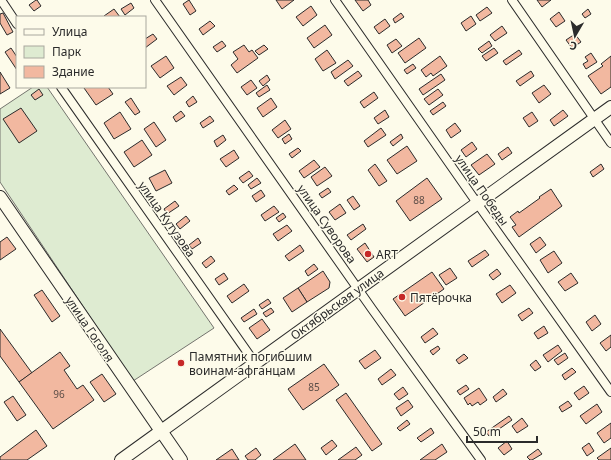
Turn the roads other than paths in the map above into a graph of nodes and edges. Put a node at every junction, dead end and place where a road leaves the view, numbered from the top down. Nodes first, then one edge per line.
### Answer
1 (1, 0) edge
2 (155, 0) edge
3 (335, 0) edge
4 (512, 0) edge
5 (16, 22) edge
6 (62, 88) edge
7 (611, 107) edge
8 (594, 119) junction
9 (611, 143) edge
10 (0, 197) edge
11 (476, 204) junction
12 (358, 289) junction
13 (254, 363) junction
14 (611, 392) edge
15 (160, 431) junction
16 (121, 460) edge
17 (180, 460) edge
18 (481, 460) edge

1 - 5 street
2 - 12 street, улица Суворова
3 - 11 street, улица Победы
4 - 8 street
6 - 13 street, улица Кутузова
7 - 8 main road, Октябрьская улица
8 - 9 street
8 - 11 main road, Октябрьская улица
10 - 15 main road, улица Гоголя
11 - 12 main road, Октябрьская улица
11 - 14 street, улица Победы
12 - 13 main road, Октябрьская улица
12 - 18 street, улица Суворова
13 - 15 main road, Октябрьская улица
15 - 16 main road, Октябрьская улица
15 - 17 main road, улица Гоголя

